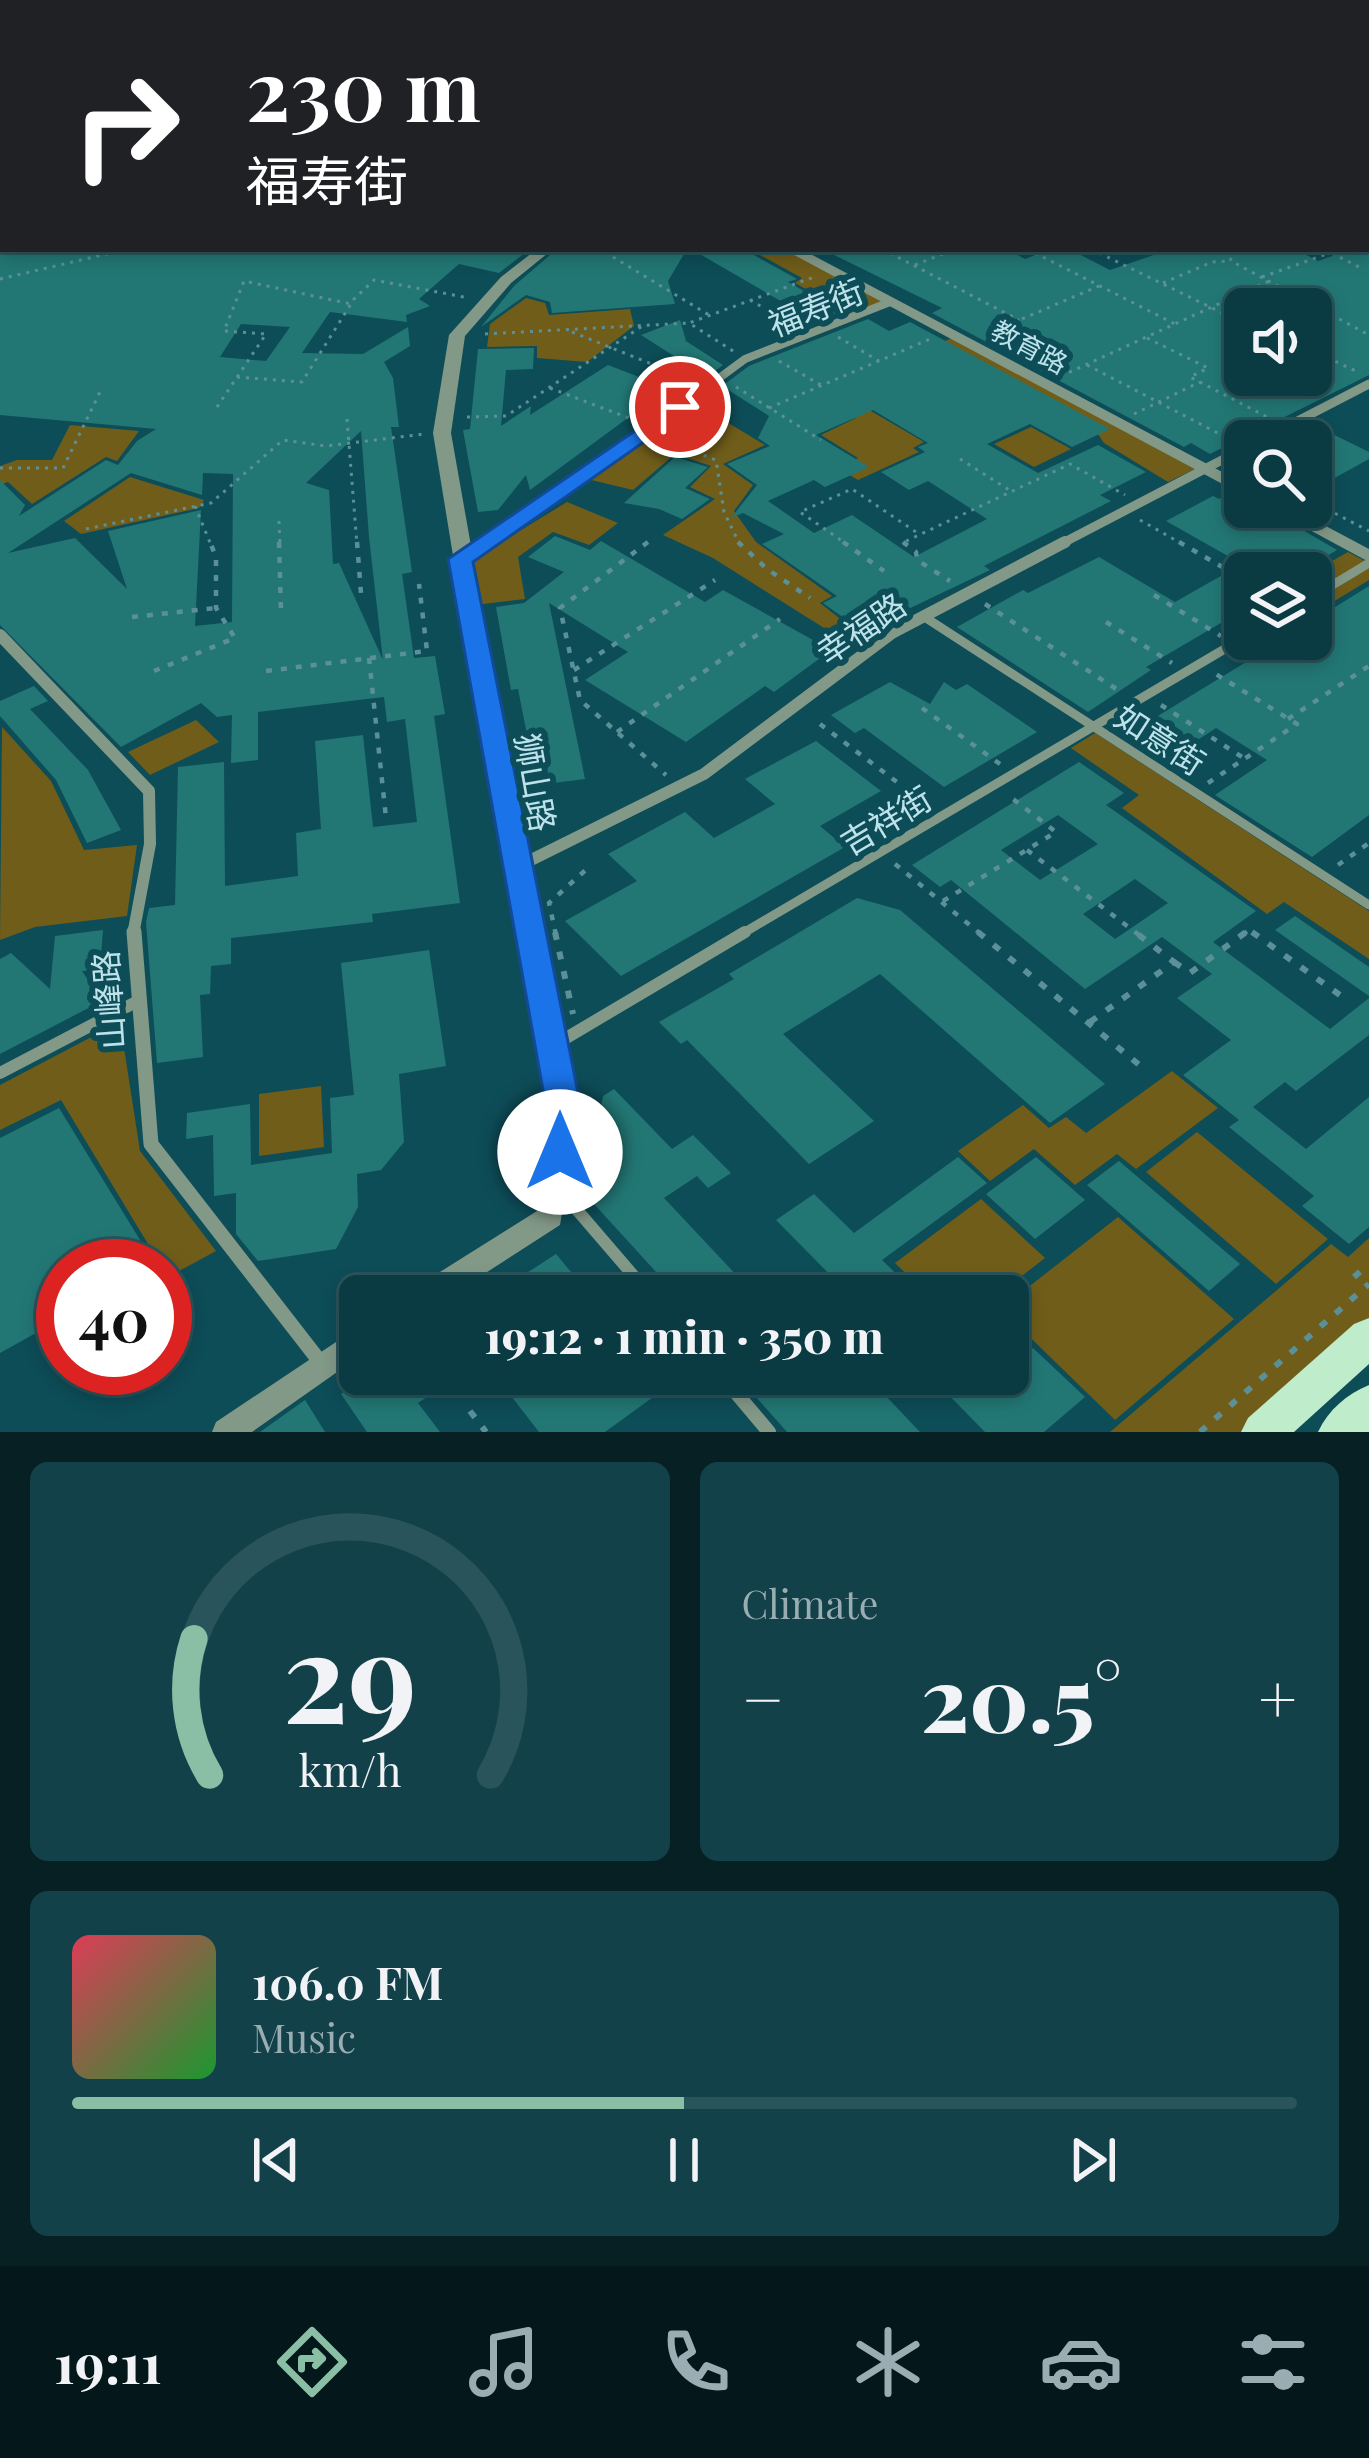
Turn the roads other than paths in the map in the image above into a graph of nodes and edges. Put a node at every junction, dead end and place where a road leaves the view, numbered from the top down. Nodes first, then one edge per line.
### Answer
1 (542, 252) edge
2 (796, 252) edge
3 (890, 302) junction
4 (1369, 381) edge
5 (1299, 420) edge
6 (1224, 459) edge
7 (1204, 470) junction
8 (1224, 480) edge
9 (1313, 528) edge
10 (460, 559) junction
11 (1369, 560) edge
12 (1332, 584) edge
13 (923, 616) junction
14 (0, 635) edge
15 (1224, 649) edge
16 (1094, 727) junction
17 (516, 868) junction
18 (1369, 905) edge
19 (134, 1003) junction
20 (552, 1047) junction
21 (0, 1073) edge
22 (555, 1185) junction
23 (459, 1275) edge
24 (634, 1275) edge
25 (1369, 1337) edge
26 (339, 1352) edge
27 (321, 1364) junction
28 (737, 1395) edge
29 (1369, 1405) edge
30 (227, 1432) edge
31 (769, 1432) edge
32 (1264, 1432) edge
33 (1340, 1432) edge

1 - 10 street, 狮山路
2 - 3 street, 教育路
3 - 7 street, 教育路
3 - 10 lane, 福寿街
4 - 5 street
6 - 7 street, 幸福路
7 - 8 street, 教育路
7 - 13 street, 幸福路
9 - 11 street
10 - 17 street, 狮山路
11 - 12 lane
13 - 16 lane, 如意街
13 - 17 street, 幸福路
14 - 19 street, 山峰路
15 - 16 lane, 吉祥街
16 - 18 lane, 如意街
16 - 20 lane, 吉祥街
17 - 20 street, 狮山路
19 - 21 lane
19 - 27 street, 山峰路
20 - 22 street, 狮山路
22 - 23 street, 狮山路
22 - 24 lane
25 - 32 main road
26 - 27 street
27 - 30 street
28 - 31 street
29 - 33 main road

